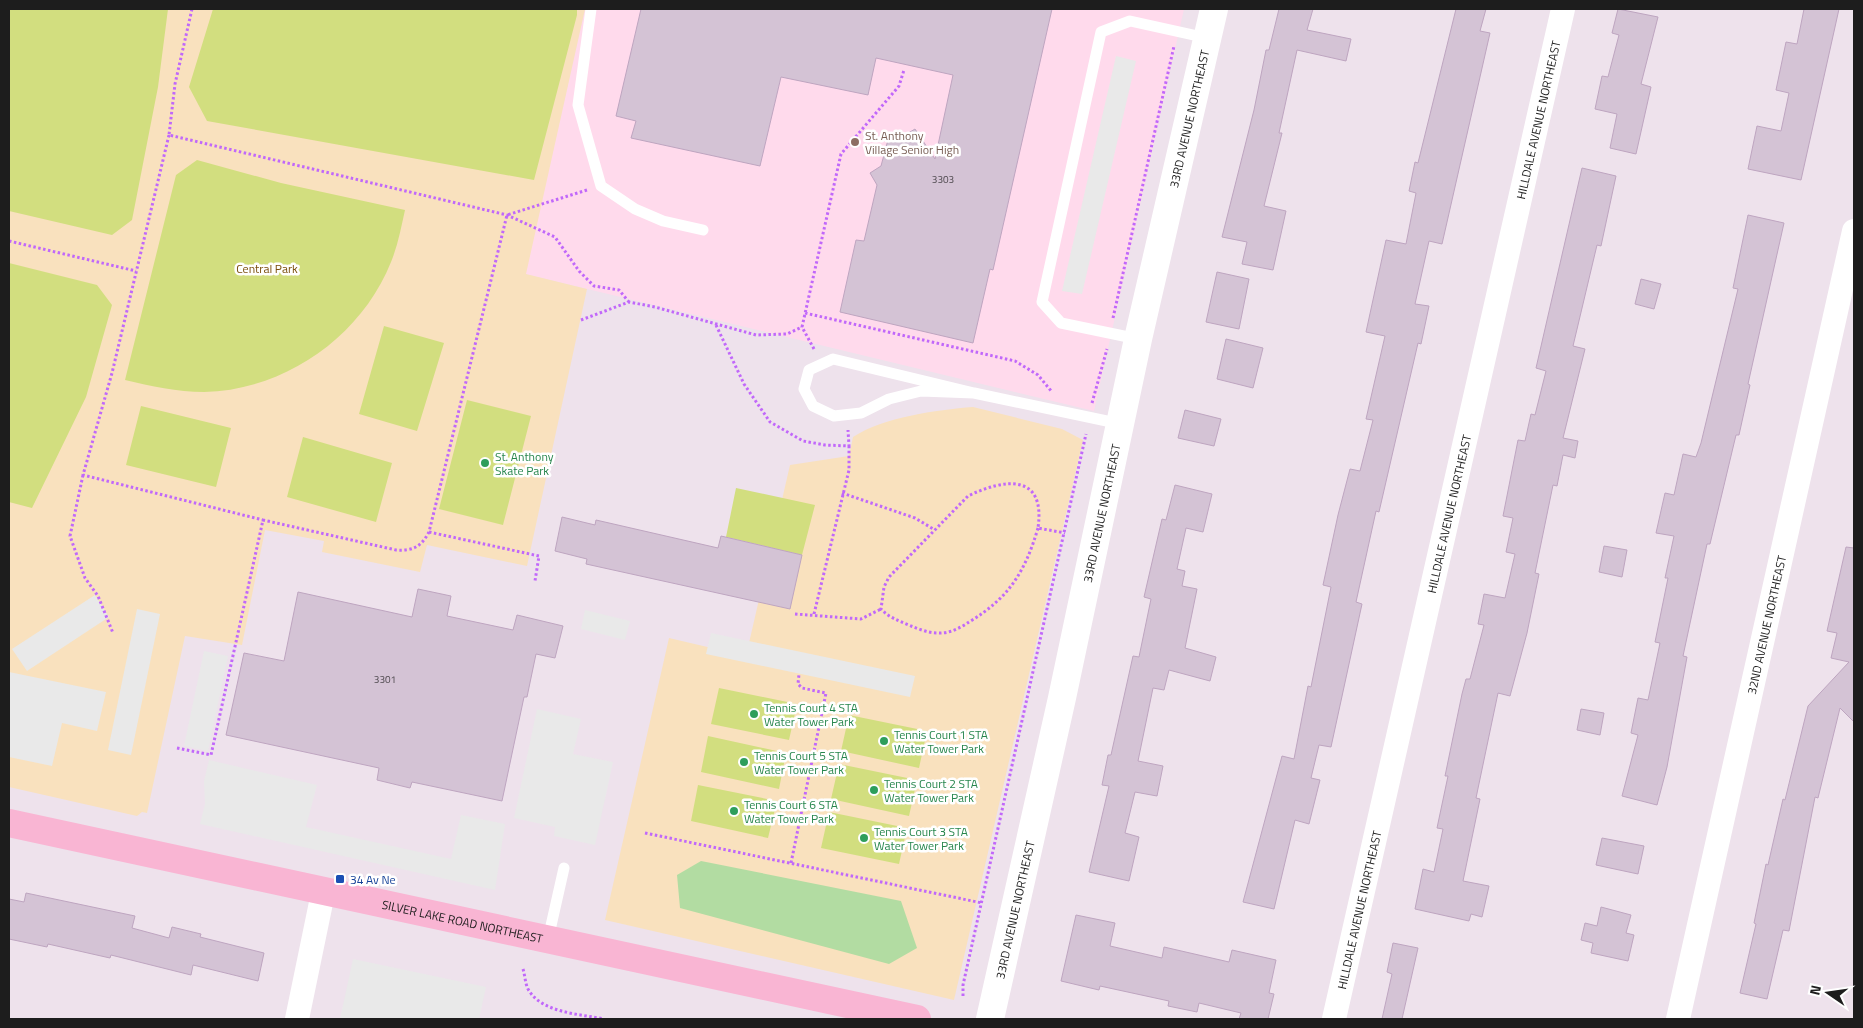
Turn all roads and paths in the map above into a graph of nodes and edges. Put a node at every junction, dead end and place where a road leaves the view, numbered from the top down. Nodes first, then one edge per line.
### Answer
1 (192, 9) edge
2 (591, 9) edge
3 (1214, 9) edge
4 (1563, 9) edge
5 (1207, 38) junction
6 (904, 70) dead end
7 (169, 135) junction
8 (601, 186) junction
9 (507, 215) junction
10 (703, 230) dead end
11 (1854, 230) edge
12 (9, 241) edge
13 (136, 271) junction
14 (629, 302) junction
15 (805, 314) junction
16 (581, 320) dead end
17 (716, 324) junction
18 (802, 327) junction
19 (1138, 339) junction
20 (821, 363) junction
21 (974, 393) junction
22 (1055, 395) dead end
23 (1093, 399) dead end
24 (1088, 400) dead end
25 (848, 415) junction
26 (1121, 424) junction
27 (849, 446) junction
28 (83, 475) junction
29 (842, 493) junction
30 (263, 520) junction
31 (1038, 528) junction
32 (935, 530) junction
33 (429, 532) junction
34 (1065, 534) dead end
35 (535, 581) dead end
36 (881, 609) junction
37 (795, 614) dead end
38 (814, 614) junction
39 (113, 633) dead end
40 (1034, 673) dead end
41 (799, 674) dead end
42 (177, 748) dead end
43 (9, 823) edge
44 (644, 832) dead end
45 (791, 863) junction
46 (564, 868) dead end
47 (323, 893) junction
48 (982, 903) junction
49 (548, 939) junction
50 (523, 969) dead end
51 (963, 996) dead end
52 (297, 1019) edge
53 (604, 1019) edge
54 (916, 1019) edge
55 (990, 1019) edge
56 (1334, 1019) edge
57 (1678, 1019) edge

1 - 7 path
2 - 8 lane
3 - 5 street, 33RD AVENUE NORTHEAST
4 - 56 street, HILLDALE AVENUE NORTHEAST
5 - 19 street, 33RD AVENUE NORTHEAST
5 - 19 lane
6 - 15 path
7 - 9 path
7 - 13 path
8 - 9 path
8 - 10 lane
9 - 14 path
9 - 33 path
11 - 57 street, 32ND AVENUE NORTHEAST
12 - 13 path
13 - 28 path
14 - 16 path
14 - 17 path
15 - 18 path
15 - 22 path
17 - 18 path
17 - 27 path
18 - 20 path
19 - 26 street, 33RD AVENUE NORTHEAST
20 - 21 lane
20 - 25 lane
21 - 25 lane
21 - 26 lane
23 - 24 path
25 - 27 path
26 - 55 street, 33RD AVENUE NORTHEAST
27 - 29 path
28 - 30 path
28 - 39 path
29 - 32 path
29 - 38 path
30 - 33 path
30 - 42 path
31 - 32 path
31 - 34 path
31 - 36 path
32 - 36 path
33 - 35 path
36 - 38 path
37 - 38 path
40 - 48 path
41 - 45 path
43 - 47 main road, SILVER LAKE ROAD NORTHEAST
44 - 45 path
45 - 48 path
46 - 49 lane
47 - 49 main road, SILVER LAKE ROAD NORTHEAST
47 - 52 street
48 - 51 path
49 - 54 main road, SILVER LAKE ROAD NORTHEAST
50 - 53 path

